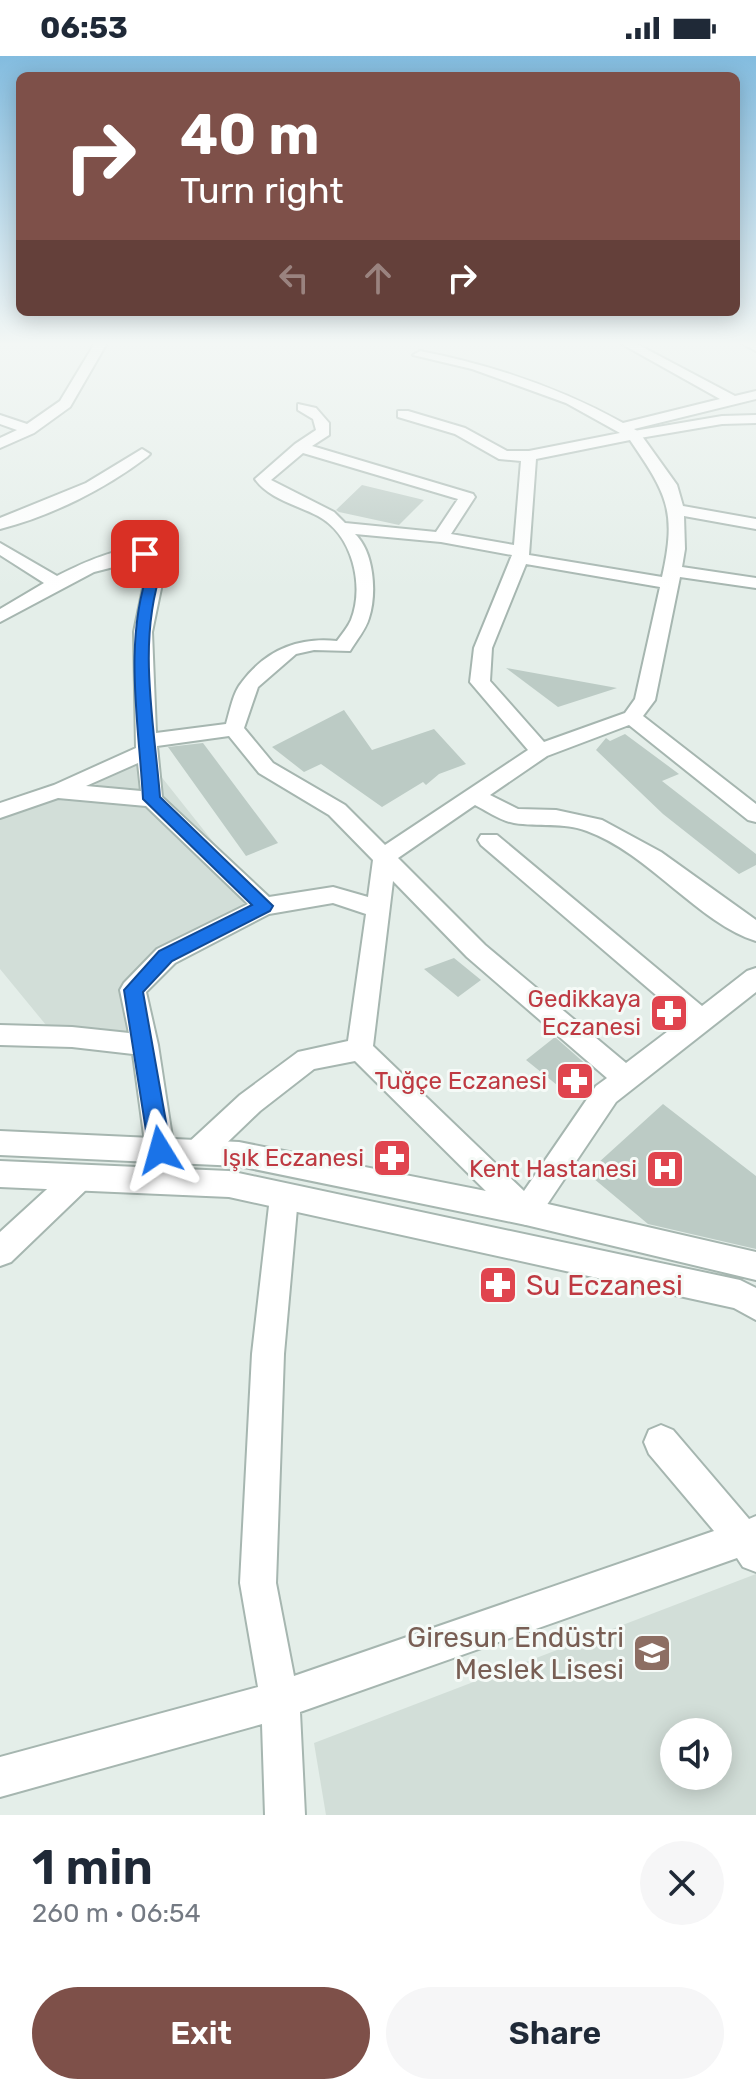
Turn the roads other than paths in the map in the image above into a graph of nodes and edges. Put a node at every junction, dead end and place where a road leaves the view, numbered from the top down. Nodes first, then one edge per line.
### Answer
1 (16, 425) edge
2 (36, 425) edge
3 (323, 425) edge
4 (440, 425) edge
5 (617, 425) edge
6 (649, 425) edge
7 (679, 425) edge
8 (29, 430) junction
9 (628, 431) junction
10 (0, 444) edge
11 (300, 447) junction
12 (142, 454) dead end
13 (529, 456) junction
14 (676, 510) junction
15 (0, 524) edge
16 (756, 524) edge
17 (339, 527) junction
18 (441, 537) junction
19 (0, 548) edge
20 (521, 555) junction
21 (672, 577) junction
22 (56, 583) junction
23 (756, 583) edge
24 (0, 617) edge
25 (632, 717) junction
26 (234, 729) junction
27 (147, 746) junction
28 (540, 751) junction
29 (57, 791) junction
30 (475, 796) junction
31 (152, 799) junction
32 (0, 811) edge
33 (755, 811) edge
34 (489, 840) dead end
35 (385, 856) junction
36 (264, 906) junction
37 (378, 909) junction
38 (756, 932) edge
39 (756, 978) edge
40 (702, 1020) junction
41 (0, 1035) edge
42 (145, 1045) junction
43 (360, 1049) junction
44 (626, 1079) junction
45 (0, 1143) edge
46 (160, 1150) junction
47 (198, 1152) junction
48 (0, 1174) edge
49 (79, 1178) junction
50 (284, 1197) junction
51 (526, 1212) junction
52 (0, 1252) edge
53 (756, 1266) edge
54 (756, 1305) edge
55 (661, 1442) dead end
56 (752, 1542) edge
57 (280, 1700) junction
58 (0, 1777) edge
59 (285, 1815) edge

1 - 8 street
2 - 8 street
3 - 11 street
4 - 13 street
5 - 9 street
6 - 9 street
7 - 9 street
8 - 10 street
9 - 13 street
9 - 14 street
11 - 17 street
11 - 18 street
12 - 15 street
13 - 20 street
14 - 16 street
14 - 21 street
17 - 18 street
17 - 26 street
18 - 20 street
19 - 22 street
20 - 21 street
20 - 28 street
21 - 23 street
21 - 25 street
22 - 24 street
22 - 27 street
25 - 28 street
25 - 33 street
26 - 27 street
26 - 35 street
27 - 29 street
27 - 31 street
28 - 30 street
29 - 31 street
29 - 32 street
30 - 35 street
30 - 38 street
31 - 36 street
34 - 40 street
35 - 37 street
35 - 44 street
36 - 37 street
36 - 42 street
37 - 43 street
39 - 40 street
40 - 44 street
41 - 42 street
42 - 46 street
43 - 47 street
43 - 51 street
44 - 51 street
45 - 46 street
46 - 47 street
47 - 51 street
48 - 49 street
49 - 50 street
49 - 52 street
50 - 54 street
50 - 57 street
51 - 53 street
55 - 56 street
56 - 57 street
57 - 58 street
57 - 59 street

